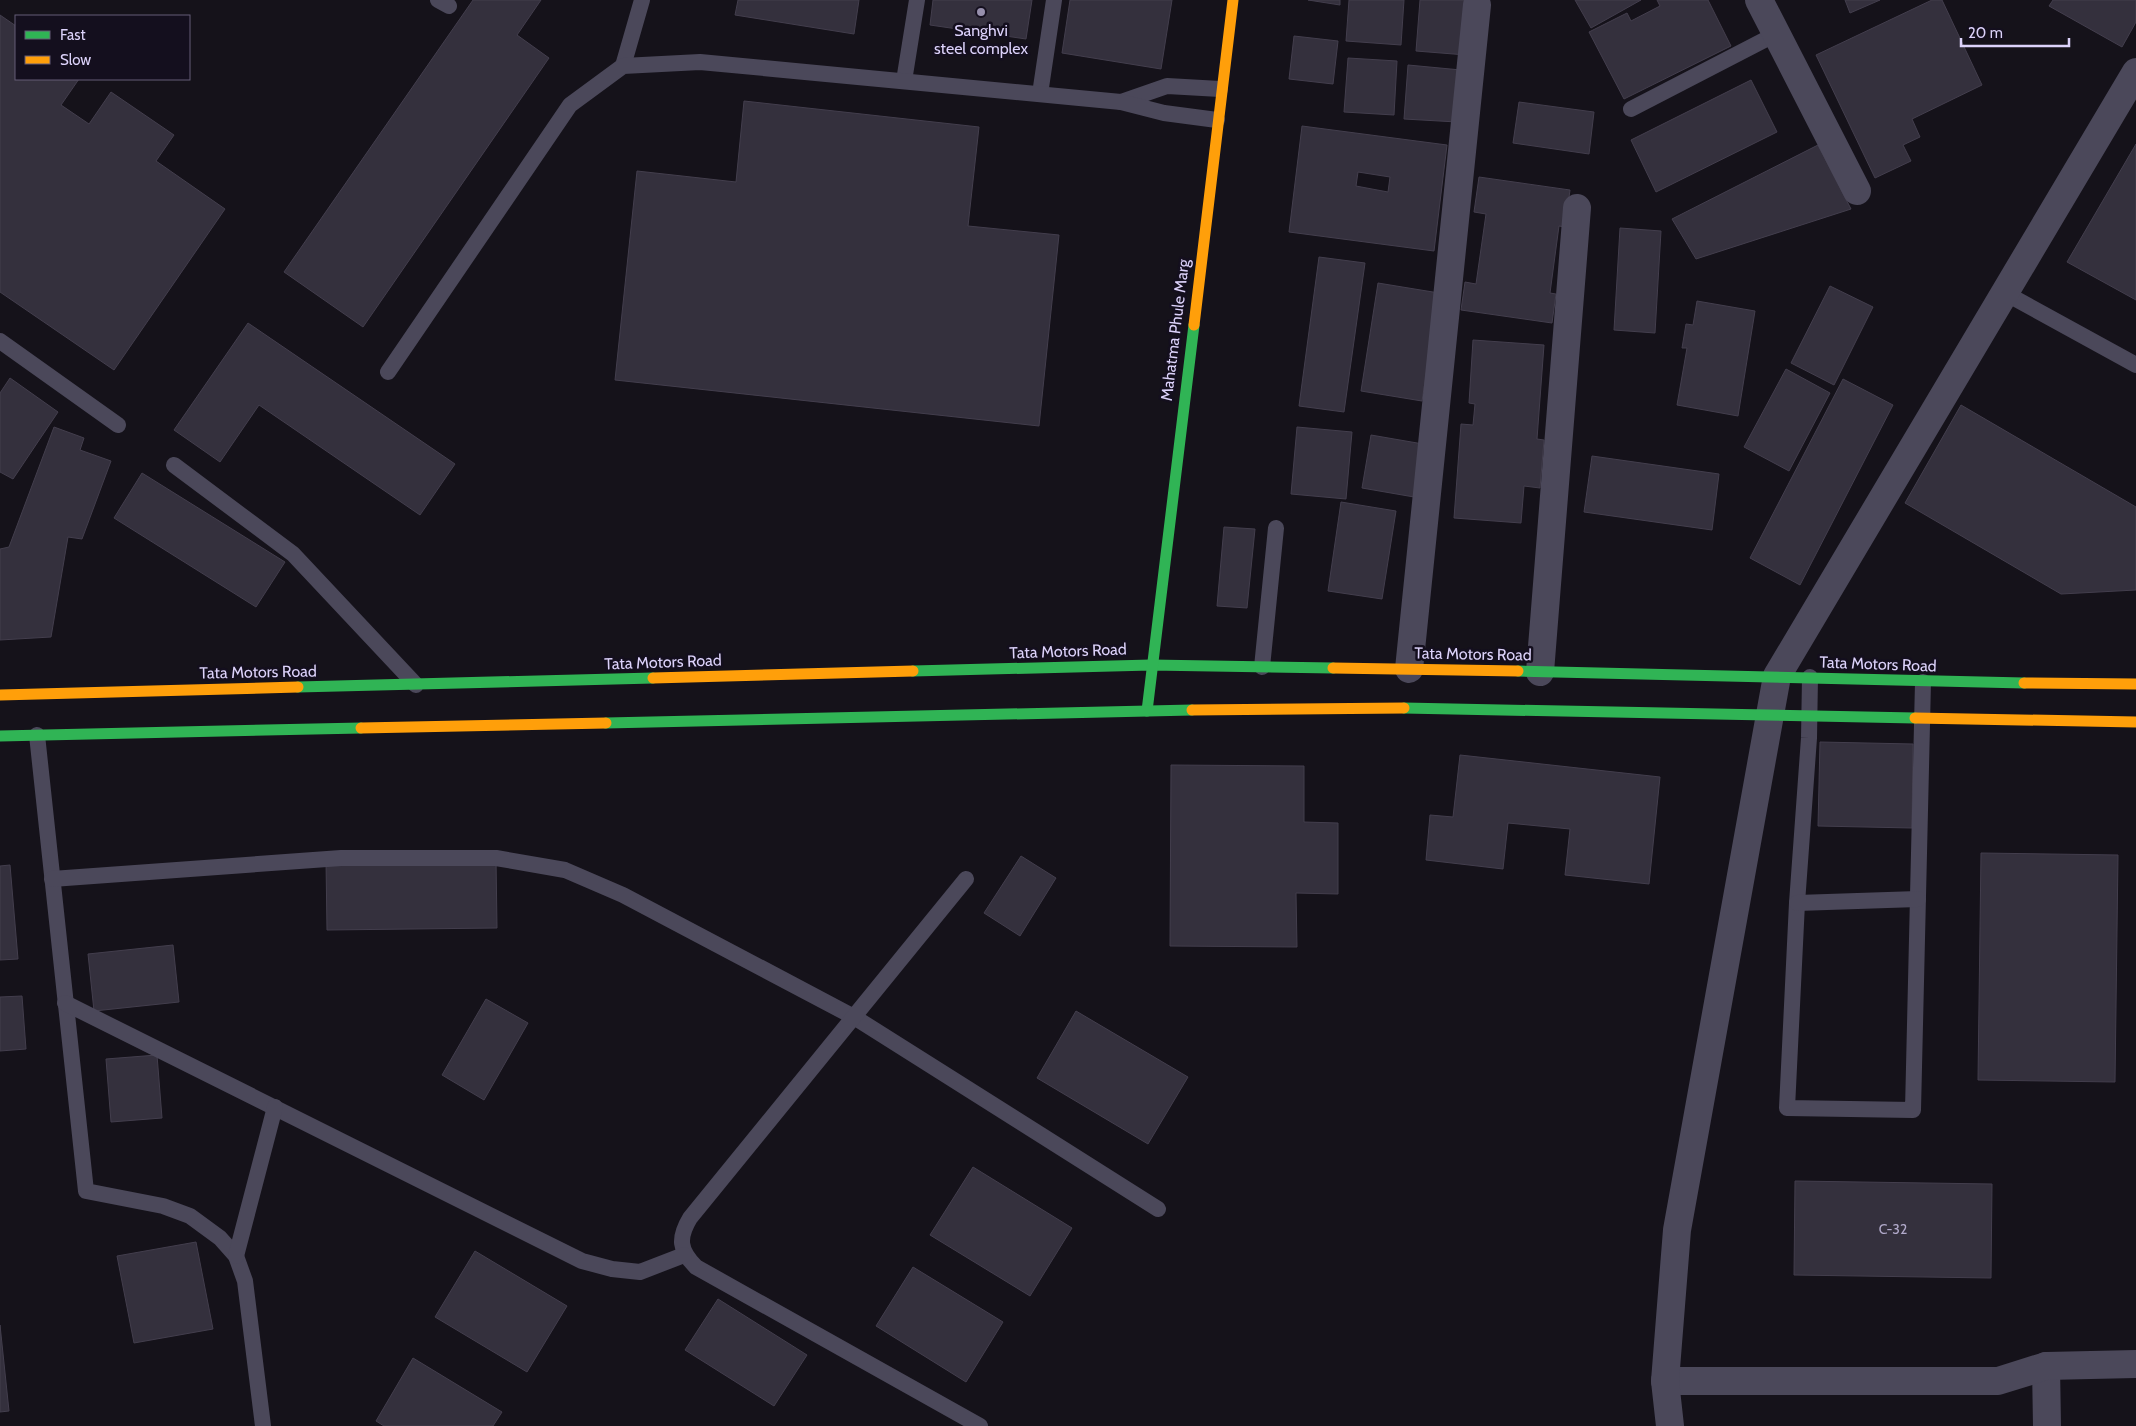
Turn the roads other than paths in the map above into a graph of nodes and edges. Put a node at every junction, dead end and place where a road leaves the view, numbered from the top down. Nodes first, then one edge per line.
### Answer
1 (642, 0) edge
2 (917, 0) edge
3 (1054, 0) edge
4 (1233, 0) edge
5 (1759, 0) edge
6 (1477, 5) dead end
7 (1776, 34) junction
8 (623, 66) junction
9 (2136, 72) edge
10 (904, 81) junction
11 (1220, 89) junction
12 (1040, 94) junction
13 (1121, 102) junction
14 (1630, 110) dead end
15 (1217, 120) junction
16 (1857, 191) dead end
17 (1577, 208) dead end
18 (2005, 294) junction
19 (0, 342) edge
20 (2136, 365) edge
21 (388, 372) dead end
22 (118, 425) dead end
23 (174, 465) dead end
24 (1276, 528) dead end
25 (1151, 665) junction
26 (1262, 667) junction
27 (1408, 669) junction
28 (1540, 672) junction
29 (1777, 676) junction
30 (1810, 677) junction
31 (1923, 682) junction
32 (416, 684) junction
33 (2136, 684) edge
34 (0, 695) edge
35 (1147, 711) junction
36 (1770, 714) junction
37 (1809, 716) junction
38 (1922, 717) junction
39 (2136, 722) edge
40 (37, 735) junction
41 (0, 736) edge
42 (52, 880) junction
43 (966, 880) dead end
44 (1918, 899) junction
45 (1797, 903) junction
46 (65, 1003) junction
47 (854, 1017) junction
48 (275, 1107) junction
49 (1158, 1208) dead end
50 (236, 1256) junction
51 (684, 1256) junction
52 (2136, 1364) edge
53 (2046, 1366) junction
54 (1665, 1381) junction
55 (263, 1426) edge
56 (980, 1426) edge
57 (1670, 1426) edge
58 (2046, 1426) edge

1 - 8 lane
2 - 10 lane
3 - 12 lane
4 - 11 main road, Mahatma Phule Marg
5 - 7 street
6 - 27 street
7 - 14 lane
7 - 16 street
8 - 10 lane
8 - 21 lane
9 - 18 street
10 - 12 lane
11 - 13 lane
11 - 15 main road, Mahatma Phule Marg
12 - 13 lane
13 - 15 lane
15 - 25 main road, Mahatma Phule Marg
17 - 28 street
18 - 20 lane
18 - 29 street
19 - 22 lane
23 - 32 lane
24 - 26 lane
25 - 26 main road, Tata Motors Road
25 - 32 main road, Tata Motors Road
25 - 35 main road, Mahatma Phule Marg
26 - 27 main road, Tata Motors Road
27 - 28 main road, Tata Motors Road
28 - 29 main road, Tata Motors Road
29 - 30 main road, Tata Motors Road
29 - 36 street
30 - 31 main road, Tata Motors Road
30 - 37 lane
31 - 33 main road, Tata Motors Road
31 - 38 lane
32 - 34 main road, Tata Motors Road
35 - 36 main road
35 - 40 main road
36 - 37 main road
36 - 54 street
37 - 38 main road
37 - 45 lane
38 - 39 main road
38 - 44 lane
40 - 41 main road
40 - 42 lane
42 - 46 lane
42 - 47 lane
43 - 47 lane
44 - 45 lane
44 - 45 lane
46 - 48 lane
46 - 50 lane
47 - 49 lane
47 - 51 lane
48 - 50 lane
48 - 51 lane
50 - 55 lane
51 - 56 lane
52 - 53 street
53 - 54 street
53 - 58 street
54 - 57 street

